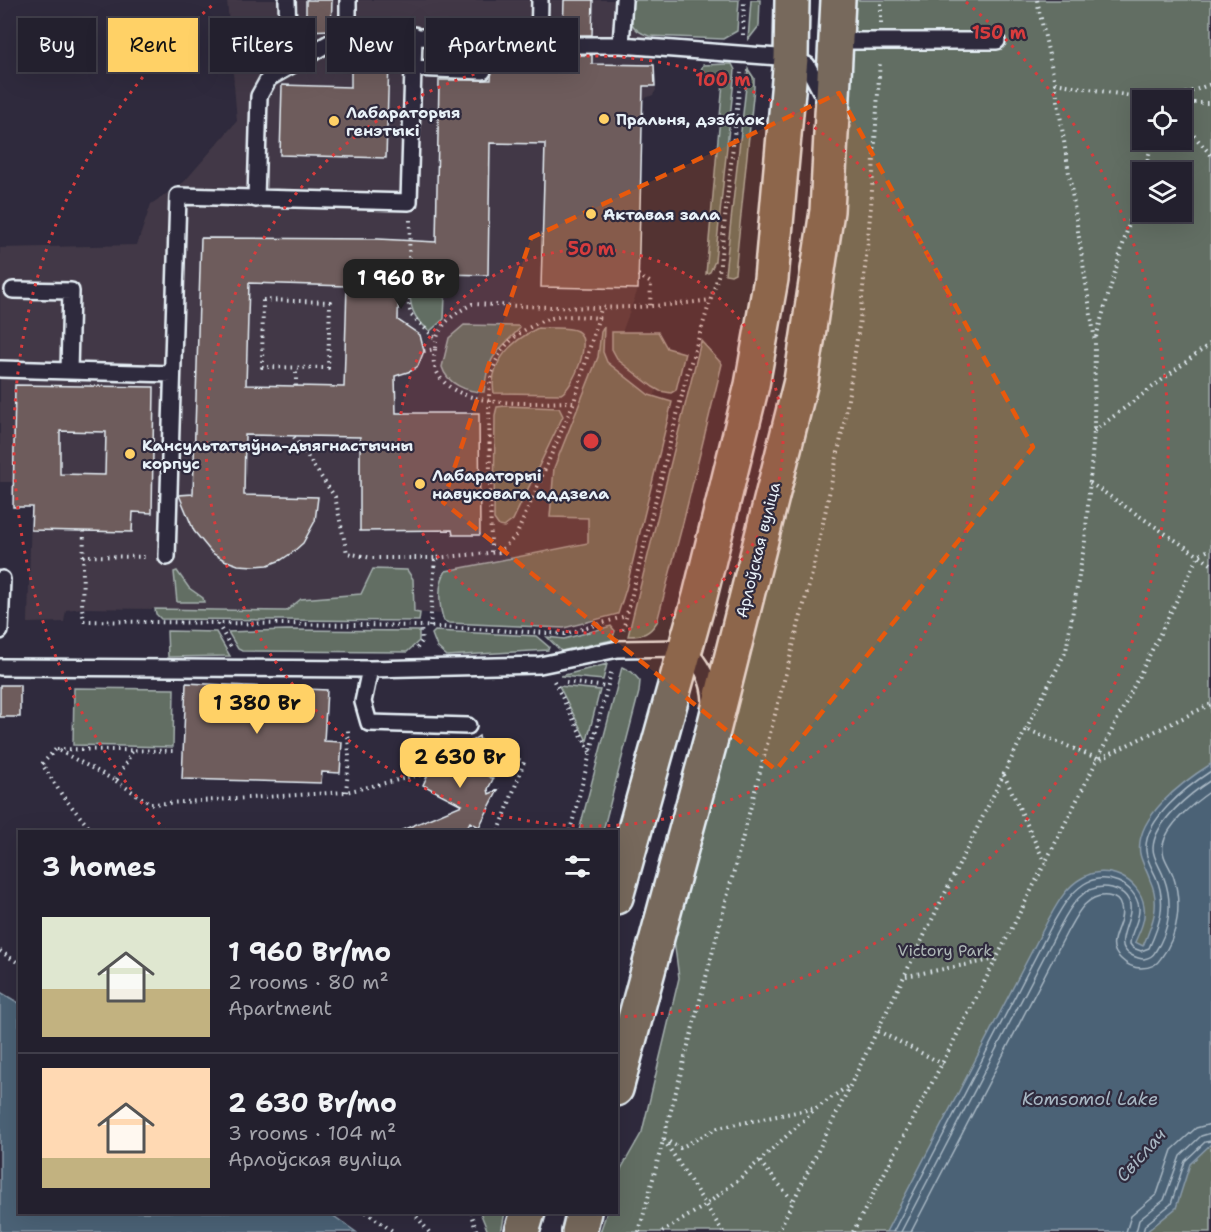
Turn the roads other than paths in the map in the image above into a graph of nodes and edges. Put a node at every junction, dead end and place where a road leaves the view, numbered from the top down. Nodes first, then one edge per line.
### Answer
1 (287, 0) edge
2 (348, 0) edge
3 (540, 0) edge
4 (624, 0) edge
5 (792, 0) edge
6 (838, 0) edge
7 (288, 18) edge
8 (348, 18) edge
9 (540, 18) edge
10 (414, 35) edge
11 (426, 36) edge
12 (837, 41) junction
13 (997, 41) dead end
14 (578, 45) edge
15 (621, 45) junction
16 (791, 58) junction
17 (279, 72) edge
18 (413, 72) edge
19 (832, 129) junction
20 (256, 199) junction
21 (14, 290) dead end
22 (0, 369) edge
23 (69, 371) junction
24 (172, 374) junction
25 (167, 558) road end
26 (2, 579) dead end
27 (700, 596) junction
28 (0, 631) edge
29 (737, 632) junction
30 (685, 648) junction
31 (0, 668) edge
32 (370, 669) junction
33 (468, 726) dead end
34 (713, 731) junction
35 (618, 890) edge
36 (618, 1082) edge
37 (527, 1214) edge
38 (584, 1214) edge
39 (522, 1232) edge
40 (579, 1232) edge

1 - 7 lane
2 - 8 lane
3 - 9 lane
4 - 15 lane
5 - 16 main road
6 - 12 main road, Арлоўская вуліца
10 - 11 lane
12 - 13 lane
12 - 19 main road, Арлоўская вуліца
14 - 15 lane
15 - 16 lane
16 - 19 lane
16 - 27 main road
17 - 20 lane
18 - 20 lane
19 - 29 main road, Арлоўская вуліца
20 - 24 lane
21 - 23 lane
22 - 23 lane
23 - 24 lane
24 - 25 lane
26 - 28 lane
27 - 29 main road
27 - 30 main road
29 - 34 main road, Арлоўская вуліца
30 - 32 lane
30 - 34 lane
30 - 35 main road
31 - 32 lane
32 - 33 lane
34 - 36 main road, Арлоўская вуліца
37 - 39 main road
38 - 40 main road

